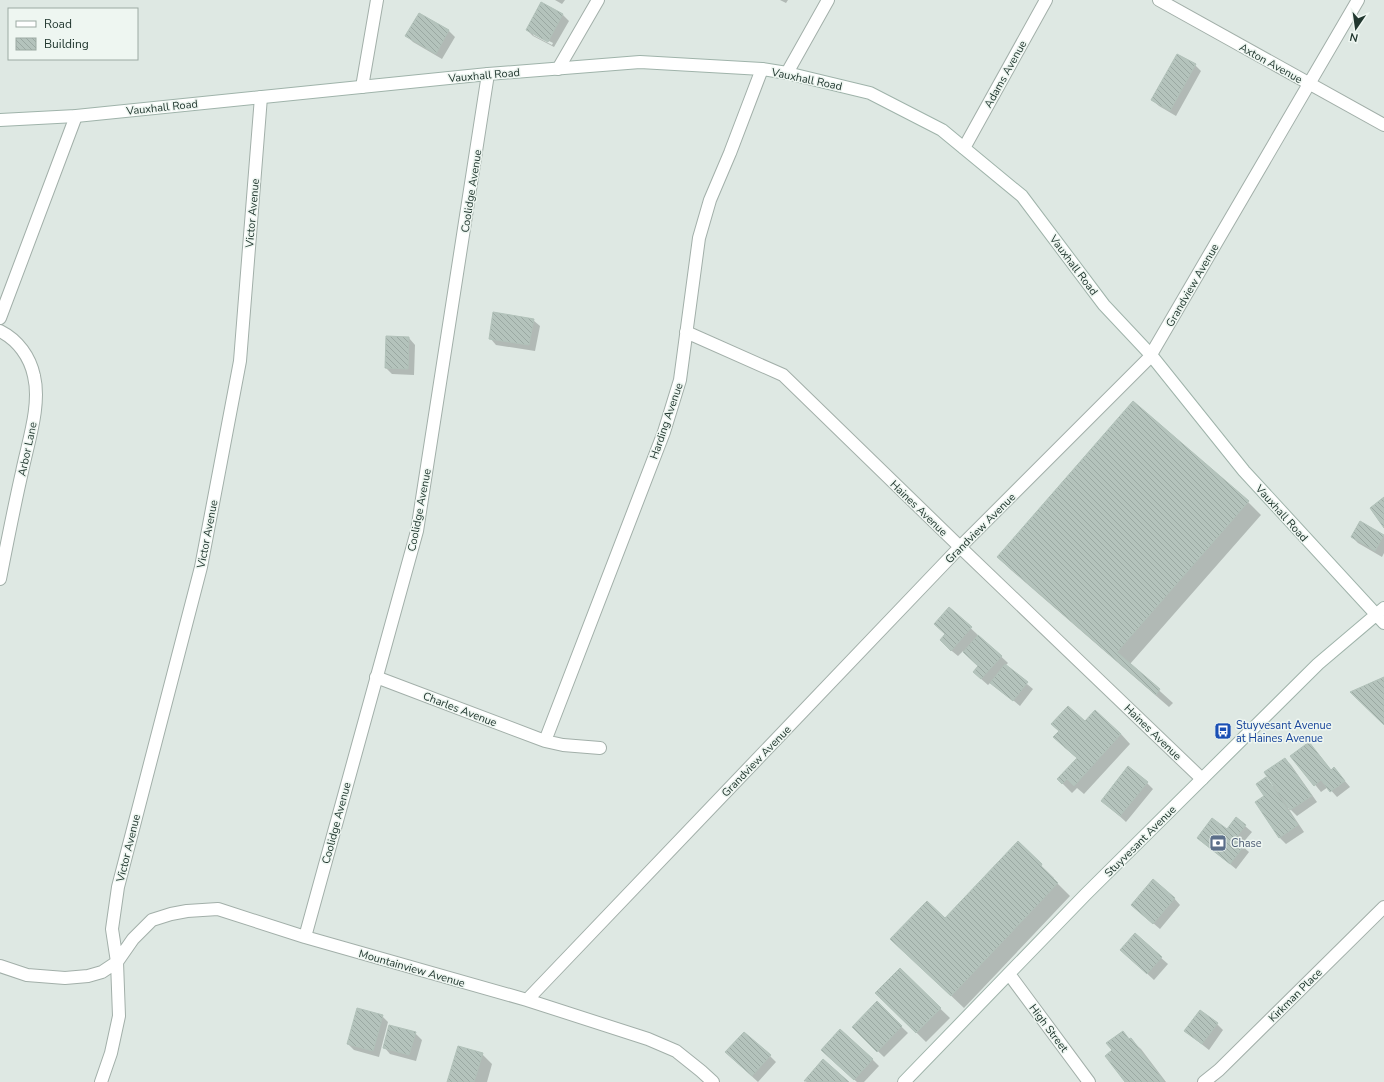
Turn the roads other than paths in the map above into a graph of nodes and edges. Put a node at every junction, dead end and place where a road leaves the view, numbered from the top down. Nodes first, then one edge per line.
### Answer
1 (377, 0) edge
2 (598, 0) edge
3 (828, 0) edge
4 (1046, 0) edge
5 (1159, 0) edge
6 (1358, 0) edge
7 (558, 69) junction
8 (762, 69) junction
9 (787, 73) junction
10 (488, 74) junction
11 (1310, 84) junction
12 (362, 87) junction
13 (261, 97) junction
14 (76, 116) junction
15 (0, 120) edge
16 (1384, 125) edge
17 (964, 148) junction
18 (0, 318) edge
19 (0, 331) edge
20 (686, 332) junction
21 (1151, 355) junction
22 (4, 533) edge
23 (960, 547) junction
24 (0, 579) edge
25 (1381, 616) edge
26 (376, 677) junction
27 (545, 741) junction
28 (600, 748) dead end
29 (1202, 779) junction
30 (1384, 906) edge
31 (304, 937) junction
32 (117, 962) junction
33 (0, 966) edge
34 (1009, 974) junction
35 (527, 1000) junction
36 (101, 1082) edge
37 (713, 1082) edge
38 (904, 1082) edge
39 (1089, 1082) edge
40 (1204, 1082) edge

1 - 12 street
2 - 7 street
3 - 9 street
4 - 17 street, Adams Avenue
5 - 11 street, Axton Avenue
6 - 11 street, Grandview Avenue
7 - 8 street, Vauxhall Road
7 - 10 street, Vauxhall Road
8 - 9 street, Vauxhall Road
8 - 20 street, Harding Avenue
9 - 17 street, Vauxhall Road
10 - 12 street, Vauxhall Road
10 - 26 street, Coolidge Avenue
11 - 16 street, Axton Avenue
11 - 21 street, Grandview Avenue
12 - 13 street, Vauxhall Road
13 - 14 street, Vauxhall Road
13 - 32 street, Victor Avenue
14 - 15 street, Vauxhall Road
14 - 18 street
17 - 21 street, Vauxhall Road
19 - 22 street, Arbor Lane
20 - 23 street, Haines Avenue
20 - 27 street, Harding Avenue
21 - 23 street, Grandview Avenue
21 - 25 street, Vauxhall Road
22 - 24 street, Arbor Lane
23 - 29 street, Haines Avenue
23 - 35 street, Grandview Avenue
25 - 29 street, Stuyvesant Avenue
26 - 27 street, Charles Avenue
26 - 31 street, Coolidge Avenue
27 - 28 street, Charles Avenue
29 - 34 street, Stuyvesant Avenue
30 - 40 street, Kirkman Place
31 - 32 street, Mountainview Avenue
31 - 35 street, Mountainview Avenue
32 - 33 street
32 - 36 street, Victor Avenue
34 - 38 street, Stuyvesant Avenue
34 - 39 street, High Street
35 - 37 street, Mountainview Avenue

